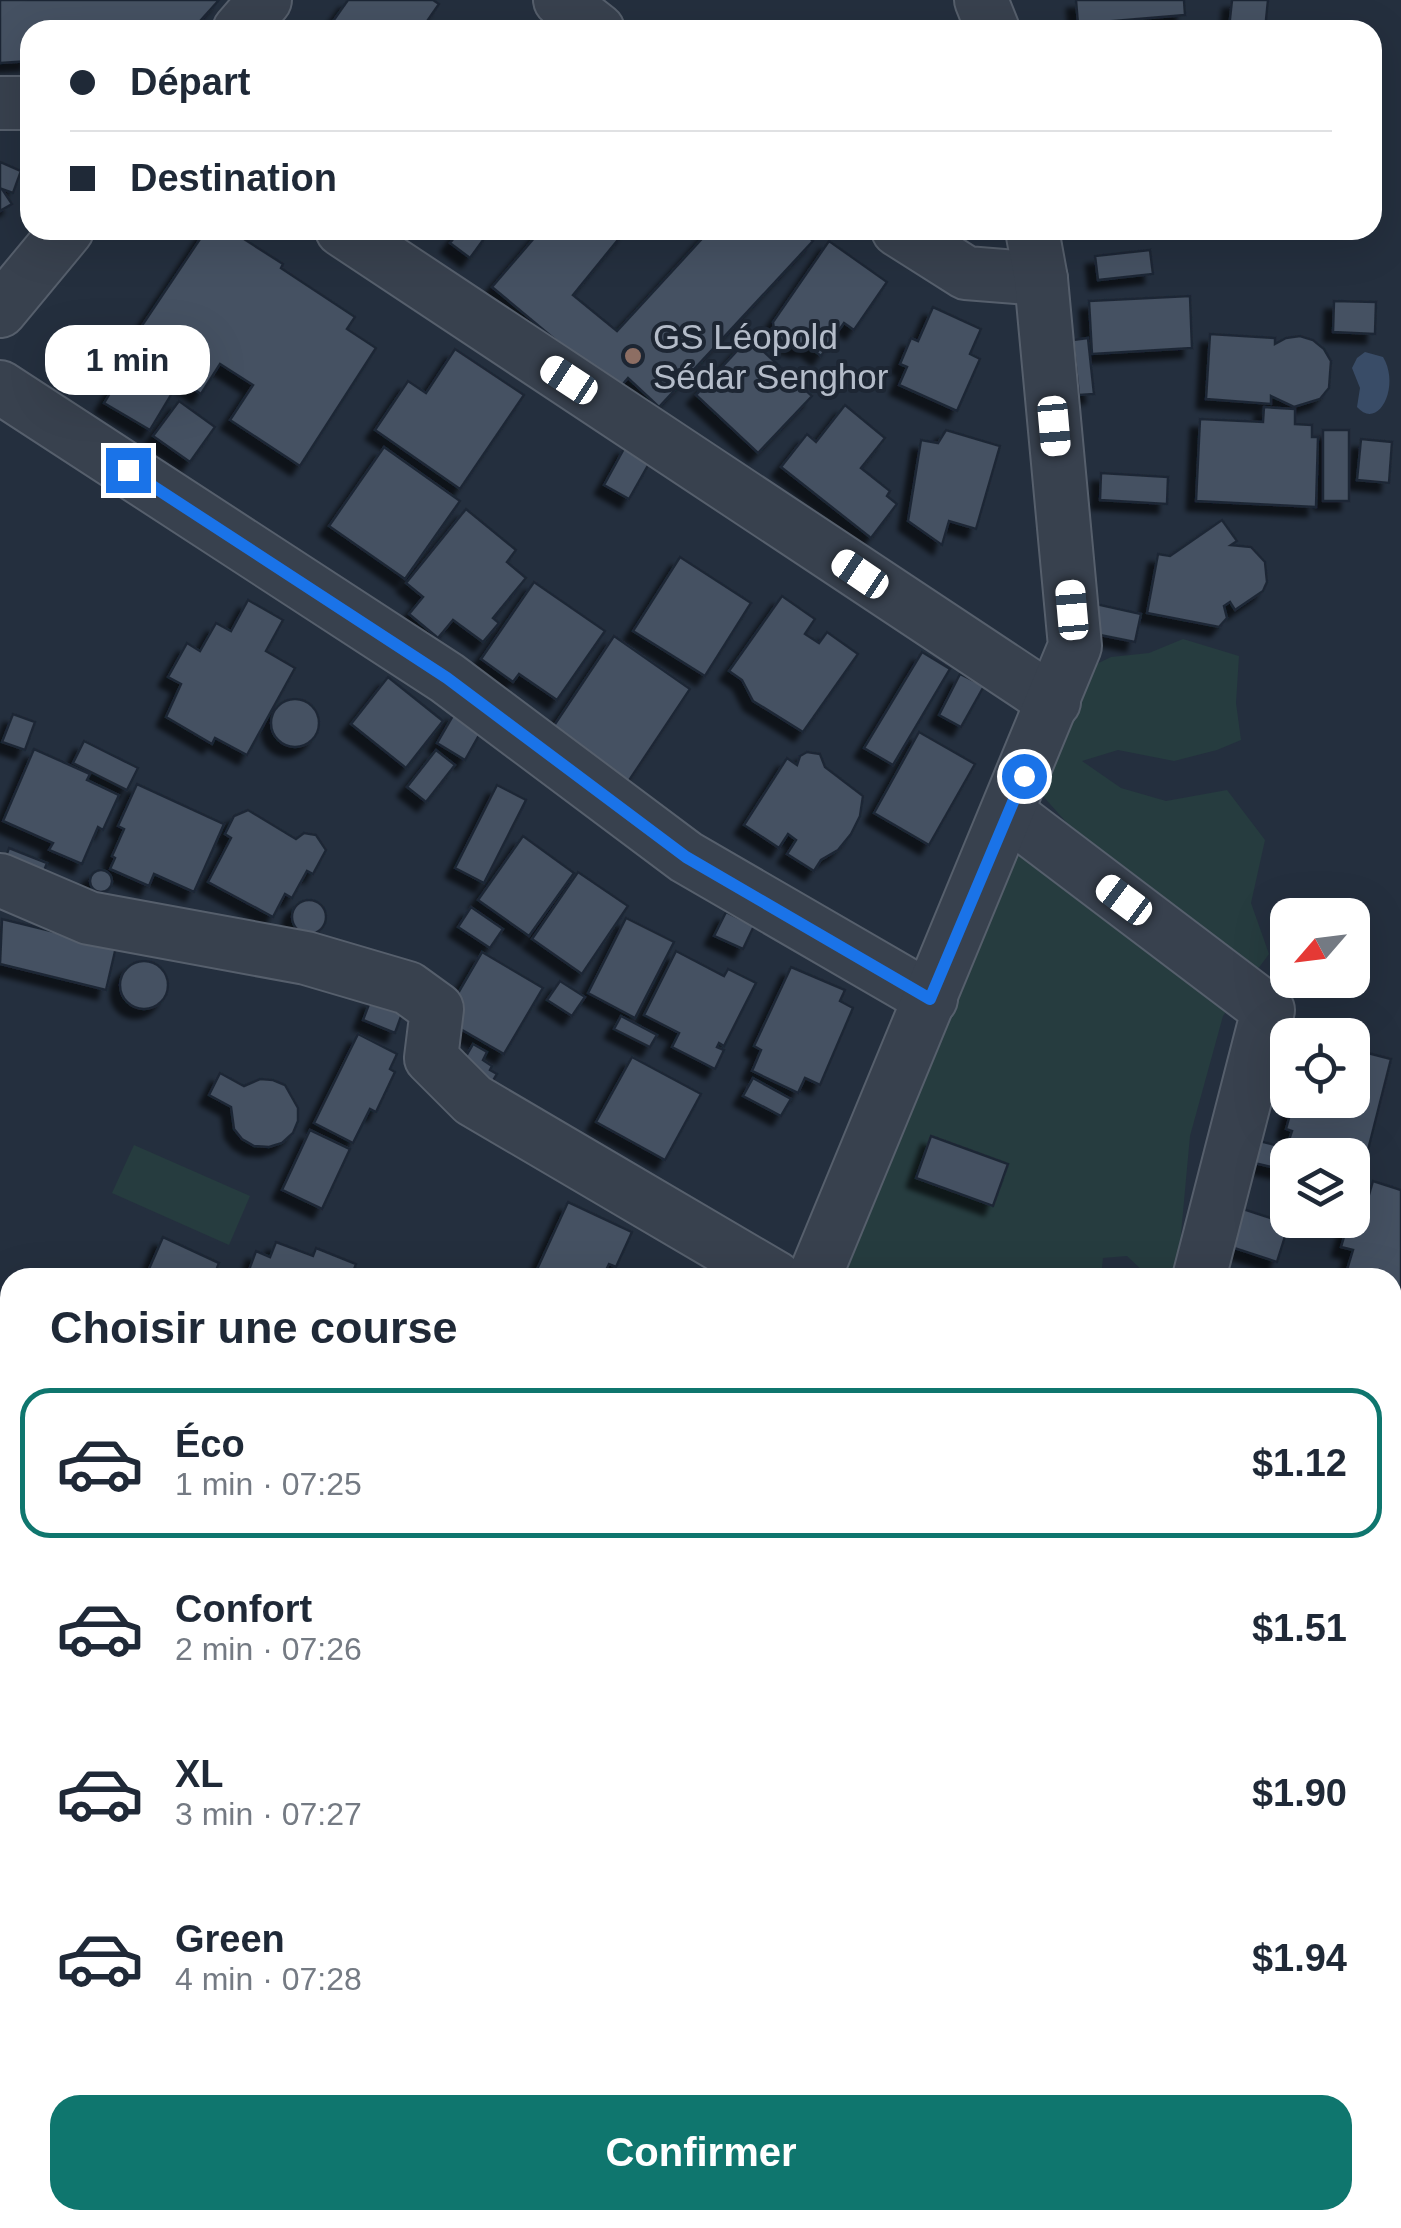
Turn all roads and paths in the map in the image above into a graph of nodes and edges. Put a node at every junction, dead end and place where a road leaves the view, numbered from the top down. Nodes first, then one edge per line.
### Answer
1 (266, 0) edge
2 (560, 0) edge
3 (247, 20) edge
4 (585, 20) edge
5 (59, 240) edge
6 (357, 240) edge
7 (914, 240) edge
8 (1036, 254) edge
9 (0, 311) edge
10 (0, 387) edge
11 (1054, 702) junction
12 (1008, 812) junction
13 (0, 880) edge
14 (930, 999) junction
15 (759, 1268) edge
16 (818, 1268) edge
17 (1202, 1268) edge

1 - 3 street
2 - 4 street
5 - 9 street
6 - 11 street
7 - 8 street
8 - 11 street
10 - 14 street
11 - 12 street
12 - 14 street
12 - 17 street
13 - 15 street
14 - 16 street

